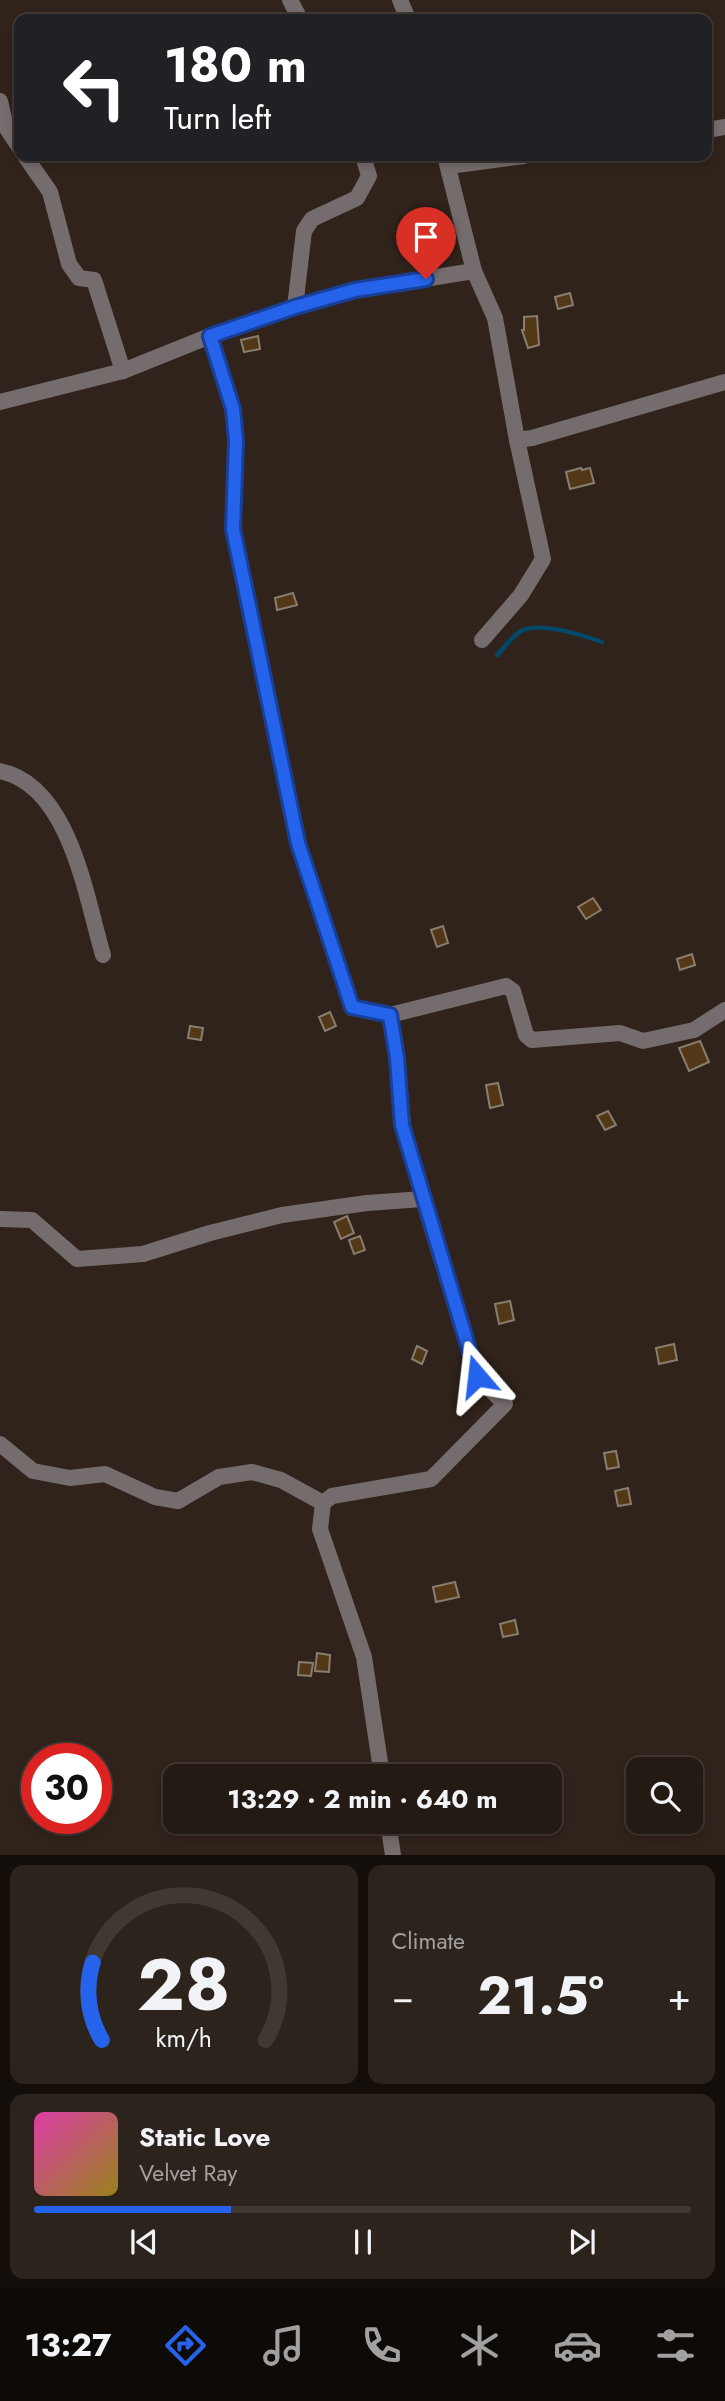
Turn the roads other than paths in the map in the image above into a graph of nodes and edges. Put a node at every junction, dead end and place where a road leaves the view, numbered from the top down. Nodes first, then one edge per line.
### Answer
1 (0, 101) edge
2 (14, 139) edge
3 (28, 161) edge
4 (364, 161) edge
5 (447, 161) edge
6 (474, 271) junction
7 (295, 307) junction
8 (210, 336) junction
9 (123, 371) junction
10 (725, 383) edge
11 (0, 402) edge
12 (517, 440) junction
13 (482, 640) dead end
14 (0, 771) edge
15 (103, 955) dead end
16 (725, 1010) edge
17 (390, 1015) junction
18 (423, 1199) junction
19 (0, 1219) edge
20 (0, 1444) edge
21 (323, 1503) junction
22 (380, 1764) edge
23 (390, 1834) edge
24 (393, 1855) edge

1 - 2 street
3 - 9 street
4 - 7 street
5 - 6 street
6 - 7 street
6 - 12 street
7 - 8 street
8 - 9 street
8 - 17 street
9 - 11 street
10 - 12 street
12 - 13 street
14 - 15 street
16 - 17 street
17 - 18 street
18 - 19 street
18 - 21 street
20 - 21 street
21 - 22 street
23 - 24 street

